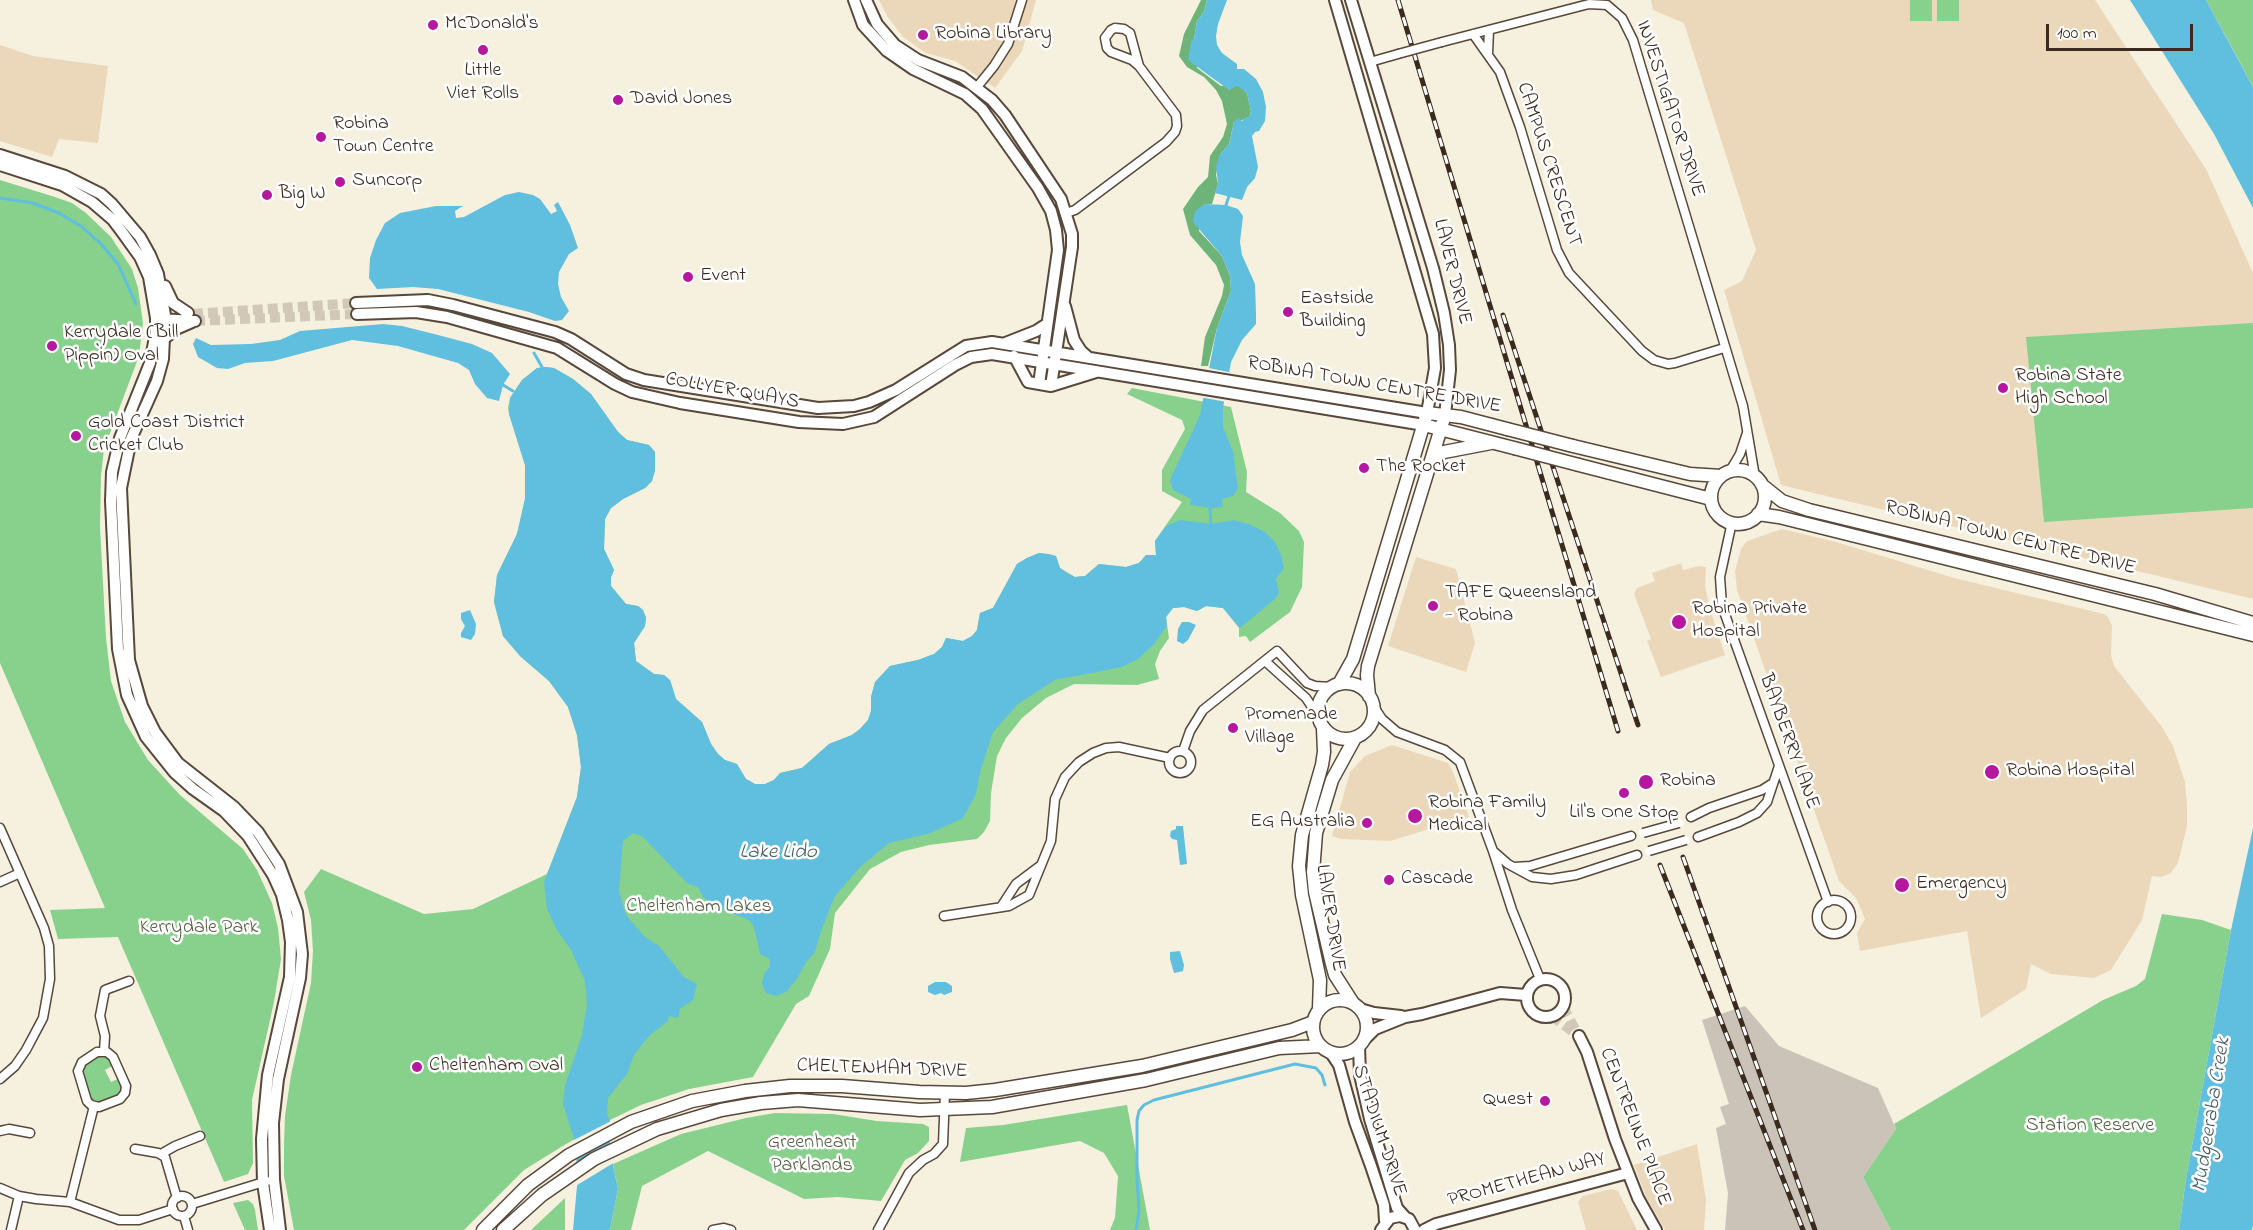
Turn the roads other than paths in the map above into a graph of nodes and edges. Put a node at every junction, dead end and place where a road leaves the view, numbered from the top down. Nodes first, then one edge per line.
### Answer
1 (854, 0) edge
2 (866, 0) edge
3 (1022, 0) edge
4 (1335, 0) edge
5 (1351, 0) edge
6 (1489, 30) junction
7 (1473, 34) junction
8 (1488, 54) junction
9 (1370, 62) junction
10 (1139, 66) junction
11 (977, 87) junction
12 (0, 155) edge
13 (0, 165) edge
14 (1066, 213) junction
15 (158, 274) junction
16 (1064, 300) junction
17 (192, 316) junction
18 (162, 318) junction
19 (1047, 324) junction
20 (165, 338) junction
21 (1003, 344) junction
22 (1724, 348) junction
23 (1014, 356) junction
24 (1043, 356) junction
25 (1055, 358) junction
26 (1089, 358) junction
27 (1100, 371) junction
28 (1193, 380) junction
29 (1039, 384) junction
30 (1051, 386) junction
31 (1445, 414) junction
32 (1426, 419) junction
33 (1442, 429) junction
34 (1748, 430) junction
35 (1495, 442) junction
36 (1432, 458) junction
37 (1725, 474) junction
38 (1759, 481) junction
39 (1711, 499) junction
40 (1758, 514) junction
41 (1732, 522) junction
42 (2252, 631) edge
43 (1265, 661) junction
44 (1335, 686) junction
45 (1372, 701) junction
46 (1318, 716) junction
47 (1323, 728) junction
48 (1355, 738) junction
49 (1183, 752) junction
50 (1170, 758) junction
51 (1779, 765) junction
52 (1773, 783) junction
53 (1691, 818) dead end
54 (1679, 823) dead end
55 (0, 828) edge
56 (1643, 833) dead end
57 (1631, 836) dead end
58 (1698, 837) dead end
59 (1686, 840) dead end
60 (1493, 851) junction
61 (1649, 851) dead end
62 (1637, 855) dead end
63 (1040, 866) junction
64 (1514, 867) junction
65 (20, 873) junction
66 (0, 882) edge
67 (1828, 902) junction
68 (1001, 907) junction
69 (944, 916) dead end
70 (1540, 979) junction
71 (129, 981) dead end
72 (1500, 993) junction
73 (1526, 995) junction
74 (1357, 1006) junction
75 (1528, 1007) junction
76 (1318, 1009) junction
77 (1405, 1017) junction
78 (1313, 1022) junction
79 (1579, 1036) tunnel mouth
80 (1361, 1044) junction
81 (1326, 1049) junction
82 (104, 1052) junction
83 (0, 1079) edge
84 (945, 1093) junction
85 (94, 1106) junction
86 (945, 1109) junction
87 (0, 1131) edge
88 (30, 1133) dead end
89 (200, 1136) dead end
90 (135, 1149) dead end
91 (161, 1154) junction
92 (1628, 1173) junction
93 (268, 1181) junction
94 (0, 1188) edge
95 (20, 1196) junction
96 (177, 1198) junction
97 (70, 1202) junction
98 (192, 1204) junction
99 (173, 1209) junction
100 (184, 1216) junction
101 (119, 1220) junction
102 (1411, 1223) edge
103 (1436, 1224) junction
104 (1383, 1226) edge
105 (11, 1230) edge
106 (116, 1230) edge
107 (188, 1230) edge
108 (270, 1230) edge
109 (280, 1230) edge
110 (483, 1230) edge
111 (503, 1230) edge
112 (713, 1230) edge
113 (731, 1230) edge
114 (878, 1230) edge
115 (1424, 1230) edge
116 (1656, 1230) edge

1 - 19 street
2 - 11 street
3 - 11 street
4 - 32 street, LAVER DRIVE
5 - 9 street, LAVER DRIVE
6 - 7 street, INVESTIGATOR DRIVE
6 - 8 street
6 - 22 street, INVESTIGATOR DRIVE
7 - 8 street, CAMPUS CRESCENT
7 - 9 street, INVESTIGATOR DRIVE, bridge
8 - 22 street, CAMPUS CRESCENT
9 - 31 street, LAVER DRIVE
10 - 10 street
10 - 14 street
11 - 14 street
12 - 15 street
13 - 18 street
14 - 16 street
15 - 17 street
15 - 18 street
16 - 25 street
16 - 26 street
17 - 18 street
17 - 20 street
18 - 20 street
18 - 93 street
19 - 21 street
19 - 24 street
20 - 93 street
21 - 23 street, COLLYER QUAYS
21 - 24 street, COLLYER QUAYS
22 - 34 street, INVESTIGATOR DRIVE
23 - 24 street, COLLYER QUAYS
23 - 29 street
24 - 25 street, COLLYER QUAYS
24 - 29 street
25 - 26 street, COLLYER QUAYS
25 - 27 street, COLLYER QUAYS
25 - 30 street
26 - 28 street, ROBINA TOWN CENTRE DRIVE
27 - 28 street, ROBINA TOWN CENTRE DRIVE
27 - 30 street
28 - 32 street, ROBINA TOWN CENTRE DRIVE
29 - 30 street
31 - 32 main road, ROBINA TOWN CENTRE DRIVE
31 - 33 main road, LAVER DRIVE
31 - 37 main road, ROBINA TOWN CENTRE DRIVE, bridge
32 - 33 main road, ROBINA TOWN CENTRE DRIVE
32 - 44 main road, LAVER DRIVE
33 - 35 main road, ROBINA TOWN CENTRE DRIVE
33 - 36 main road, LAVER DRIVE
34 - 37 street
34 - 38 street, INVESTIGATOR DRIVE
35 - 36 main road
35 - 39 main road, ROBINA TOWN CENTRE DRIVE, bridge
36 - 45 main road, LAVER DRIVE
37 - 38 main road
37 - 39 main road
38 - 40 main road
38 - 42 main road, ROBINA TOWN CENTRE DRIVE
39 - 41 main road
40 - 41 main road
40 - 42 main road, ROBINA TOWN CENTRE DRIVE
41 - 51 street, BAYBERRY LANE
43 - 44 street
43 - 46 street
43 - 49 street
44 - 45 main road
44 - 46 main road
45 - 48 main road
45 - 60 street
46 - 47 main road
47 - 48 main road
47 - 76 main road, LAVER DRIVE
48 - 74 main road, LAVER DRIVE
49 - 50 street
49 - 50 street
50 - 63 street
51 - 52 street
51 - 67 street, BAYBERRY LANE
52 - 53 street
52 - 58 street
54 - 56 street, bridge
55 - 65 street
57 - 64 street
59 - 61 street, bridge
60 - 64 street
60 - 70 street
62 - 64 street
63 - 68 street
63 - 68 street
65 - 66 street
65 - 83 street
67 - 67 street
68 - 69 street
70 - 73 street
70 - 75 street
71 - 82 street
72 - 73 street
72 - 75 street
72 - 77 street
73 - 75 street
74 - 76 main road
74 - 77 street
74 - 80 main road
76 - 78 main road
77 - 80 street
78 - 81 main road
78 - 84 main road, CHELTENHAM DRIVE
79 - 92 street, CENTRELINE PLACE
80 - 81 main road
80 - 102 street, STADIUM DRIVE
81 - 86 main road, CHELTENHAM DRIVE
81 - 104 street, STADIUM DRIVE
82 - 85 street
82 - 85 street
84 - 86 street
84 - 110 main road, CHELTENHAM DRIVE
85 - 97 street
86 - 111 main road, CHELTENHAM DRIVE
86 - 114 street
87 - 88 street
89 - 91 street
90 - 91 street
91 - 96 street
92 - 103 street, PROMETHEAN WAY
92 - 116 street, CENTRELINE PLACE
93 - 98 street
93 - 108 street
93 - 109 street
94 - 95 street
95 - 97 street
95 - 105 street
96 - 98 street
96 - 99 street
97 - 101 street
98 - 100 street
99 - 100 street
99 - 101 street
100 - 107 street
101 - 106 street
102 - 103 street
102 - 104 street
103 - 115 street
112 - 113 street

